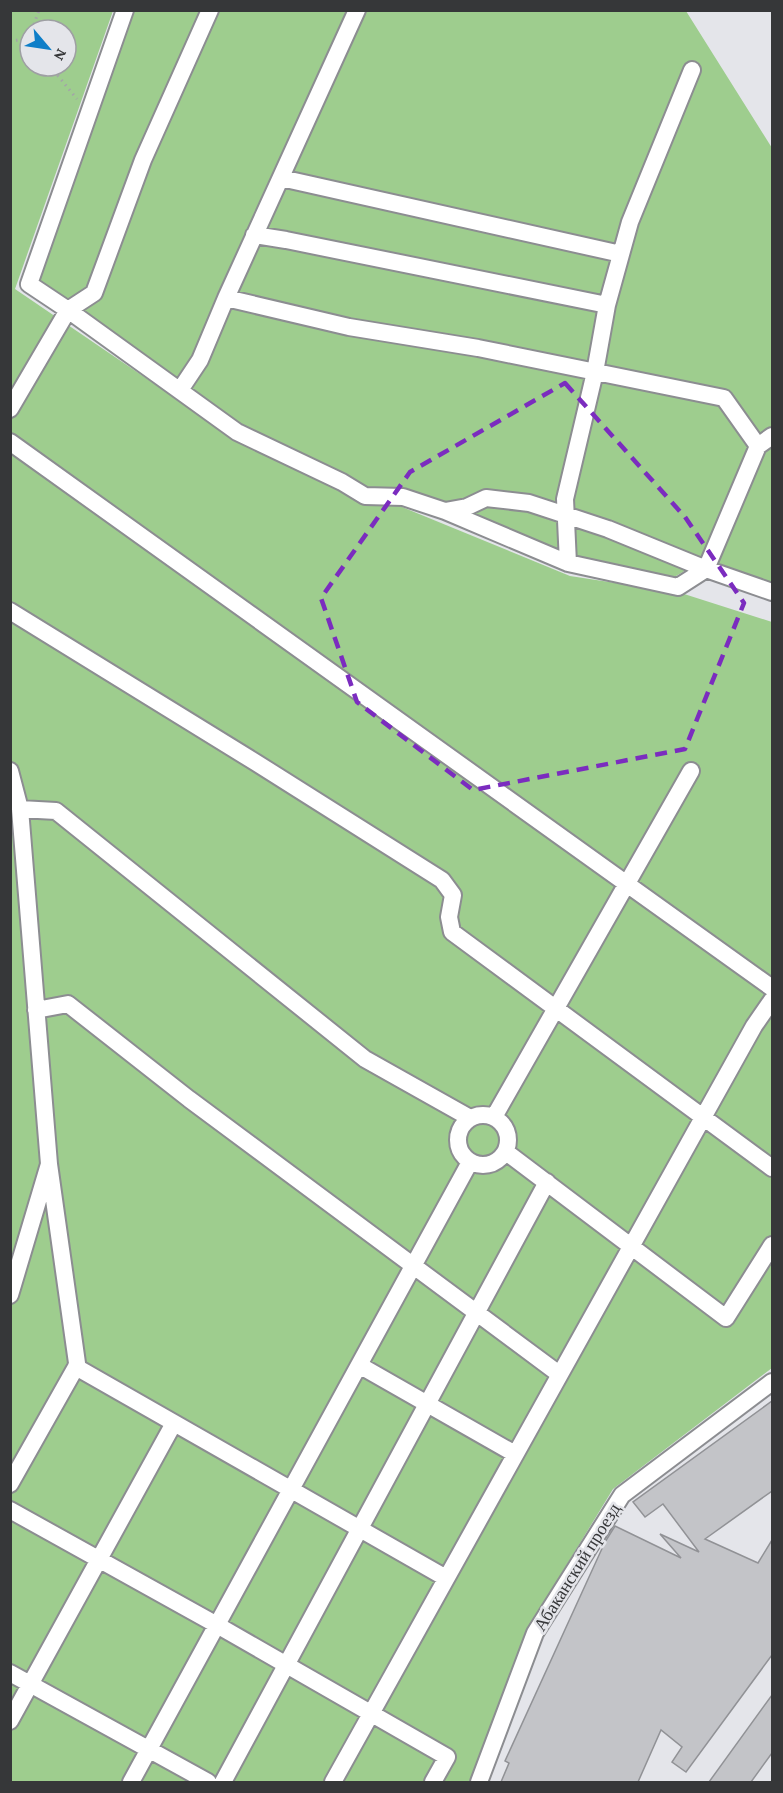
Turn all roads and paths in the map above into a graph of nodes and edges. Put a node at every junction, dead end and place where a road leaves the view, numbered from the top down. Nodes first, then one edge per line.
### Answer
1 (125, 10) edge
2 (210, 10) edge
3 (357, 10) edge
4 (692, 70) dead end
5 (60, 78) edge
6 (88, 114) junction
7 (281, 178) junction
8 (254, 235) junction
9 (621, 254) junction
10 (226, 298) junction
11 (607, 305) junction
12 (68, 310) junction
13 (595, 372) junction
14 (180, 390) junction
15 (10, 409) edge
16 (772, 436) edge
17 (10, 442) edge
18 (758, 446) junction
19 (445, 512) junction
20 (566, 515) junction
21 (568, 563) junction
22 (706, 568) junction
23 (772, 592) edge
24 (10, 611) edge
25 (10, 771) edge
26 (691, 771) dead end
27 (20, 808) junction
28 (627, 883) junction
29 (772, 988) edge
30 (772, 1000) edge
31 (556, 1007) junction
32 (36, 1010) junction
33 (703, 1116) junction
34 (494, 1117) junction
35 (470, 1118) junction
36 (506, 1152) junction
37 (470, 1162) junction
38 (49, 1164) junction
39 (772, 1168) edge
40 (547, 1182) junction
41 (772, 1245) edge
42 (631, 1246) junction
43 (413, 1266) junction
44 (10, 1295) edge
45 (477, 1313) junction
46 (359, 1365) junction
47 (76, 1367) junction
48 (559, 1374) junction
49 (772, 1382) edge
50 (427, 1404) junction
51 (174, 1423) junction
52 (515, 1454) junction
53 (10, 1484) edge
54 (291, 1490) junction
55 (10, 1510) edge
56 (360, 1529) junction
57 (99, 1559) junction
58 (446, 1578) junction
59 (218, 1625) junction
60 (286, 1665) junction
61 (10, 1673) edge
62 (31, 1684) junction
63 (371, 1714) junction
64 (10, 1721) edge
65 (150, 1749) junction
66 (131, 1782) edge
67 (208, 1782) edge
68 (223, 1782) edge
69 (333, 1782) edge
70 (433, 1782) edge
71 (479, 1782) edge

1 - 6 lane
2 - 12 lane
3 - 7 lane
4 - 9 lane
5 - 6 path
6 - 12 lane
7 - 8 lane
7 - 9 lane
8 - 10 lane
8 - 11 lane
9 - 11 lane
10 - 13 lane
10 - 14 lane
11 - 13 lane
12 - 14 lane
12 - 15 lane
13 - 18 lane
13 - 20 lane
14 - 19 lane
16 - 18 lane
17 - 28 lane
18 - 22 lane
19 - 20 lane
19 - 21 lane
20 - 21 lane
20 - 22 lane
21 - 22 lane
22 - 23 lane
24 - 31 lane
25 - 27 lane
26 - 28 lane
27 - 32 lane
27 - 35 lane
28 - 29 lane
28 - 31 lane
30 - 33 lane
31 - 33 lane
31 - 34 lane
32 - 38 lane
32 - 43 lane
33 - 39 lane
33 - 42 lane
34 - 35 lane
34 - 36 lane
35 - 37 lane
36 - 37 lane
36 - 40 lane
37 - 43 lane
38 - 44 lane
38 - 47 lane
40 - 42 lane
40 - 45 lane
41 - 42 lane
42 - 48 lane
43 - 45 lane
43 - 46 lane
45 - 48 lane
45 - 50 lane
46 - 50 lane
46 - 54 lane
47 - 51 lane
47 - 53 lane
48 - 52 lane
49 - 71 lane, Абаканский проезд
50 - 52 lane
50 - 56 lane
51 - 54 lane
51 - 57 lane
52 - 58 lane
54 - 56 lane
54 - 59 lane
55 - 57 lane
56 - 58 lane
56 - 60 lane
57 - 59 lane
57 - 62 lane
58 - 63 lane
59 - 60 lane
59 - 65 lane
60 - 63 lane
60 - 68 lane
61 - 62 lane
62 - 64 lane
62 - 65 lane
63 - 69 lane
63 - 70 lane
65 - 66 lane
65 - 67 lane

